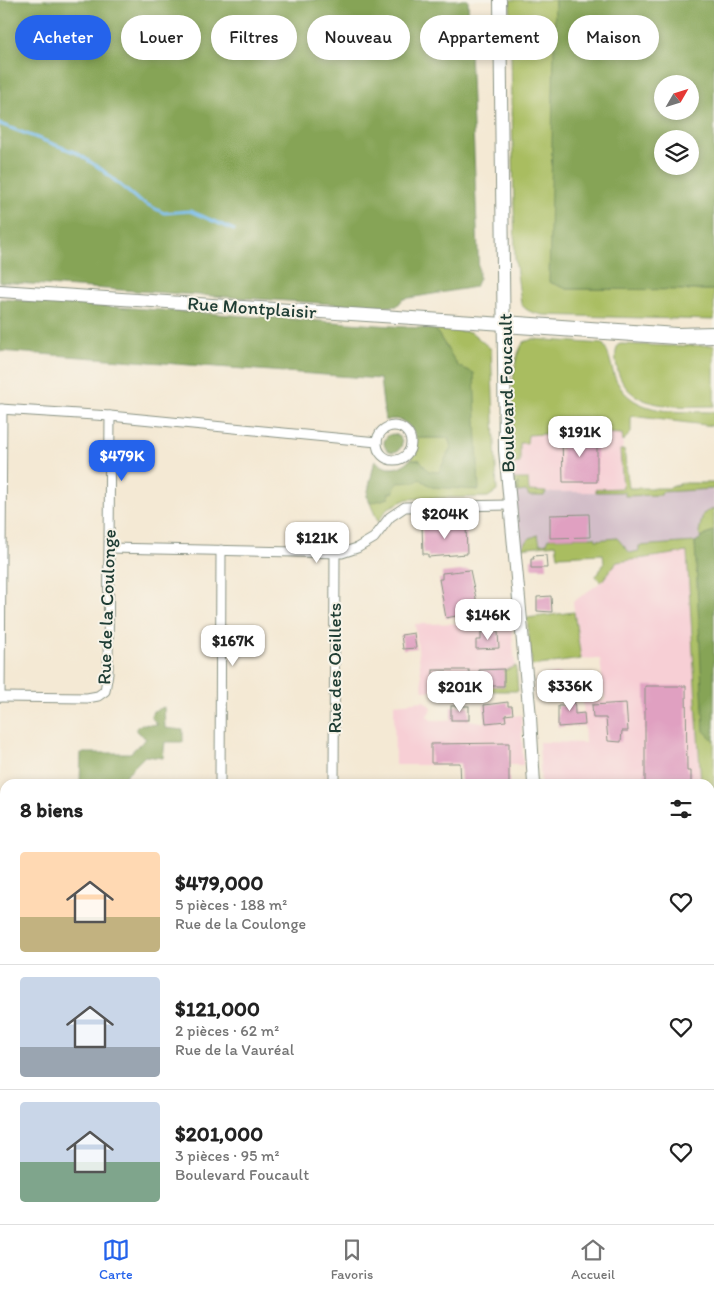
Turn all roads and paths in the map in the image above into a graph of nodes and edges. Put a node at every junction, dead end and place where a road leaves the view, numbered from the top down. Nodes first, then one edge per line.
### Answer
1 (500, 0) edge
2 (0, 291) edge
3 (504, 324) junction
4 (714, 335) edge
5 (1, 409) edge
6 (110, 416) junction
7 (377, 442) dead end
8 (509, 505) junction
9 (110, 548) junction
10 (222, 550) junction
11 (335, 553) junction
12 (0, 698) edge
13 (220, 779) edge
14 (334, 779) edge
15 (534, 779) edge

1 - 3 street, Boulevard Foucault
2 - 3 street, Rue Montplaisir
3 - 4 highway
3 - 8 street, Boulevard Foucault
5 - 6 street
5 - 12 street
6 - 7 street
6 - 9 street, Rue de la Coulonge
8 - 11 street
8 - 15 street, Boulevard Foucault
9 - 10 street
9 - 12 street, Rue de la Coulonge
10 - 11 street
10 - 13 street
11 - 14 street, Rue des Oeillets

